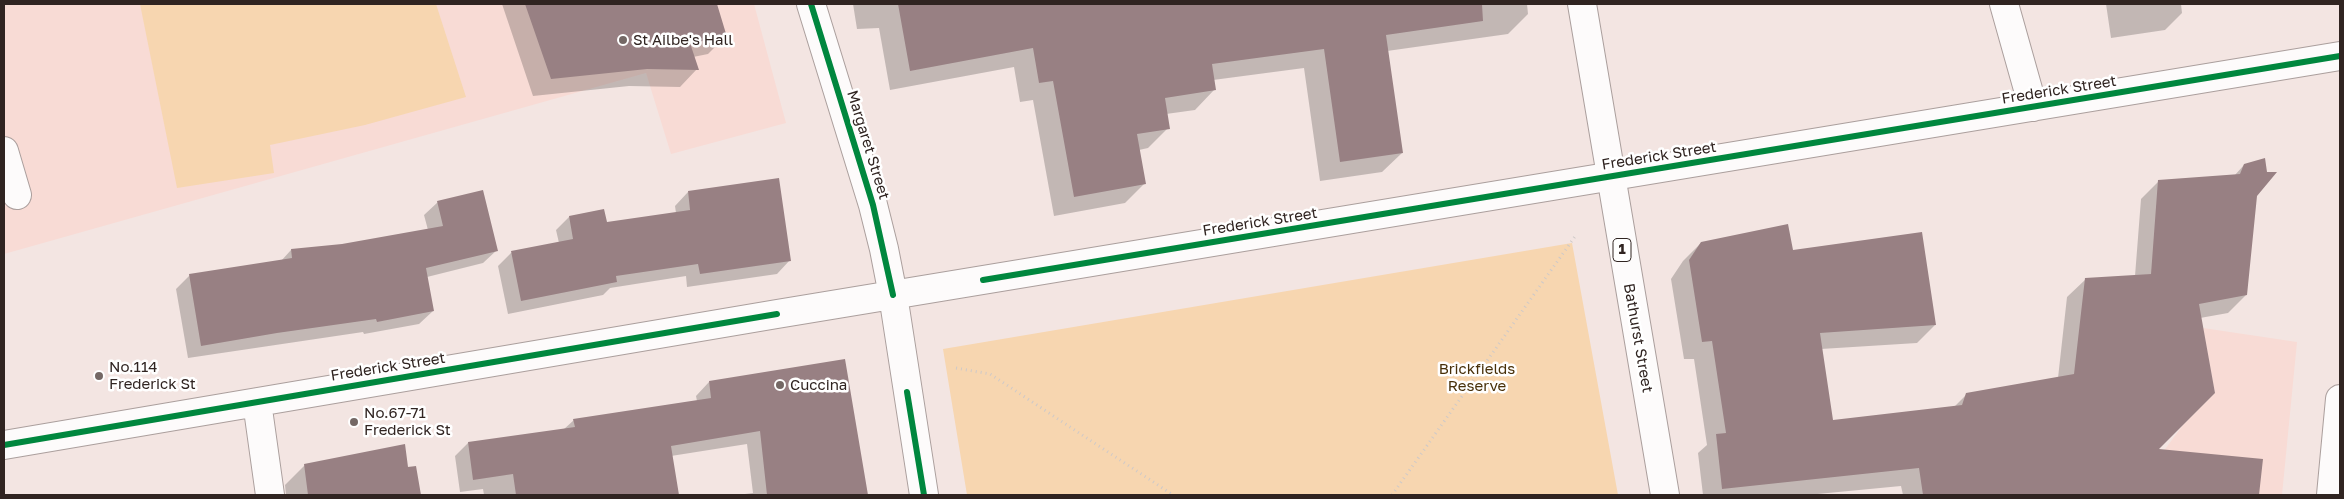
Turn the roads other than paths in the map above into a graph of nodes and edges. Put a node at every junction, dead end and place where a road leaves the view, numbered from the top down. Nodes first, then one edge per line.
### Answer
1 (811, 4) edge
2 (1582, 4) edge
3 (2004, 4) edge
4 (2340, 56) edge
5 (2033, 107) junction
6 (4, 150) edge
7 (1610, 177) junction
8 (17, 195) dead end
9 (893, 295) junction
10 (2340, 399) edge
11 (257, 402) junction
12 (4, 445) edge
13 (270, 495) edge
14 (924, 495) edge
15 (1665, 495) edge
16 (2331, 495) edge

1 - 9 main road, Margaret Street
2 - 7 main road, Bathurst Street / 1
3 - 5 main road
4 - 5 main road, Frederick Street
5 - 7 main road, Frederick Street
6 - 8 main road
7 - 9 main road, Frederick Street
7 - 15 main road, Bathurst Street / 1
9 - 11 main road, Frederick Street
9 - 14 main road, Margaret Street
10 - 16 main road
11 - 12 main road, Frederick Street
11 - 13 main road

